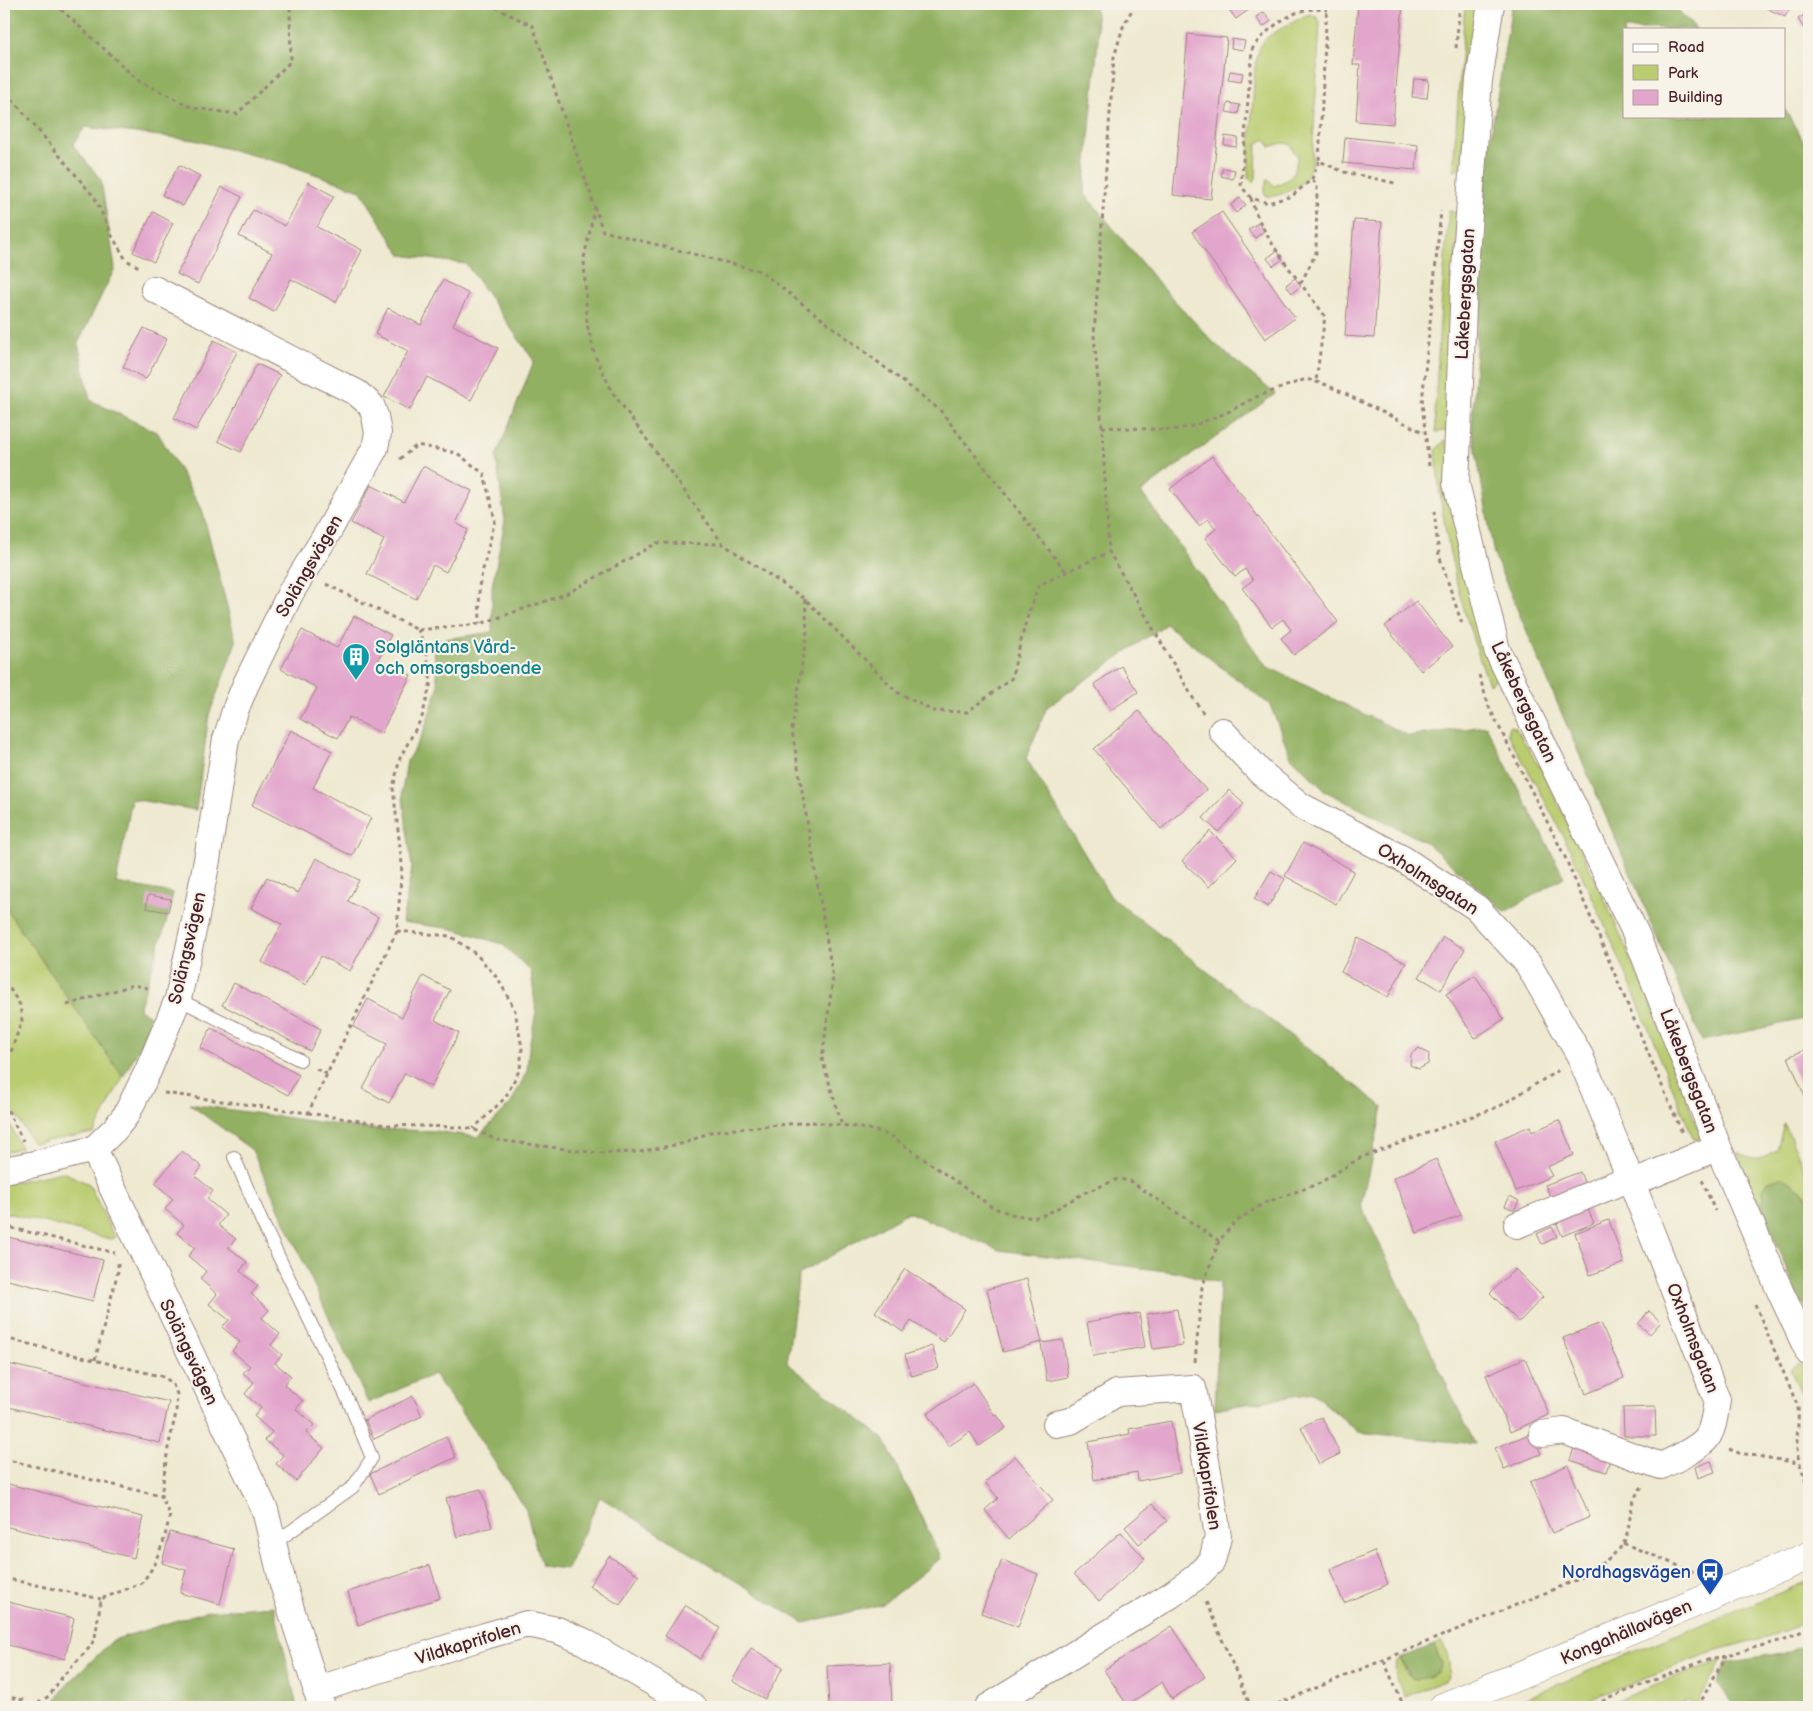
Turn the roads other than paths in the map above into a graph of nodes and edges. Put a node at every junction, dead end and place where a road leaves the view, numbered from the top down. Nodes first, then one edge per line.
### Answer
1 (1491, 4) edge
2 (154, 289) road end
3 (1222, 732) road end
4 (178, 999) junction
5 (300, 1060) dead end
6 (1718, 1147) junction
7 (94, 1149) junction
8 (234, 1157) dead end
9 (4, 1170) edge
10 (1631, 1180) junction
11 (1517, 1225) dead end
12 (1809, 1353) edge
13 (1056, 1424) dead end
14 (1542, 1434) dead end
15 (274, 1544) junction
16 (1809, 1556) edge
17 (319, 1698) edge
18 (1473, 1702) edge
19 (694, 1707) edge
20 (988, 1707) edge
21 (1443, 1707) edge

1 - 6 street, Låkebergsgatan
2 - 4 street, Solängsvägen
3 - 10 street, Oxholmsgatan
4 - 5 lane
4 - 7 street, Solängsvägen
6 - 10 street
6 - 12 street, Låkebergsgatan
7 - 9 street
7 - 15 street, Solängsvägen
8 - 15 lane
10 - 11 street
10 - 14 street, Oxholmsgatan
13 - 20 street, Vildkaprifolen
15 - 17 street, Solängsvägen
16 - 18 street, Kongahällavägen
17 - 19 street, Vildkaprifolen
18 - 21 street, Kongahällavägen

